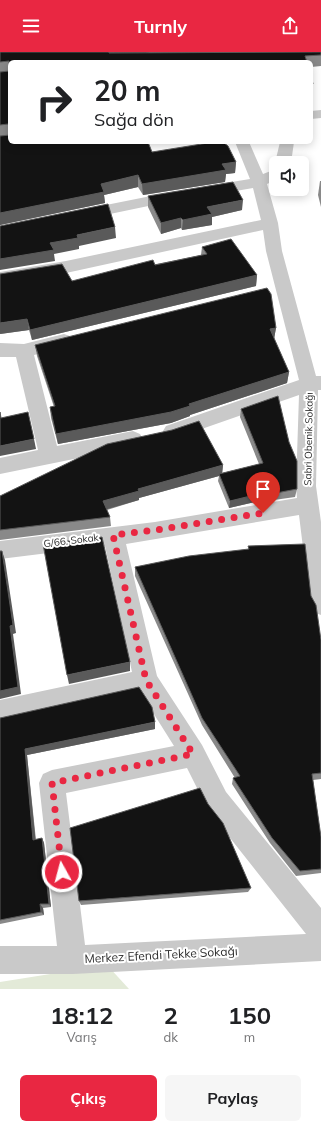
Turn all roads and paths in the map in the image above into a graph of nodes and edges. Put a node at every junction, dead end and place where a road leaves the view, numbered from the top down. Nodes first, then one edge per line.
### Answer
1 (243, 144) edge
2 (287, 144) edge
3 (284, 156) edge
4 (269, 177) edge
5 (258, 182) junction
6 (66, 218) edge
7 (270, 223) junction
8 (0, 278) edge
9 (76, 338) edge
10 (0, 350) edge
11 (24, 351) junction
12 (315, 384) edge
13 (50, 457) junction
14 (0, 466) edge
15 (309, 505) junction
16 (113, 535) junction
17 (0, 550) edge
18 (321, 605) edge
19 (146, 680) junction
20 (0, 712) edge
21 (193, 754) junction
22 (321, 930) edge
23 (321, 947) edge
24 (0, 960) edge
25 (73, 960) junction

1 - 5 street, Sabri Obenik Sokağı
2 - 3 street
4 - 5 street
5 - 6 street
5 - 7 street, Sabri Obenik Sokağı
7 - 8 street
7 - 12 street, Sabri Obenik Sokağı
9 - 11 street
10 - 11 street
11 - 13 street
12 - 13 street
12 - 15 street, Sabri Obenik Sokağı
13 - 14 street
15 - 16 street, G/66. Sokak
15 - 18 street, Sabri Obenik Sokağı
16 - 17 street, G/66. Sokak
16 - 19 street
19 - 20 street
19 - 21 street
21 - 22 street
21 - 25 street
23 - 25 street, Merkez Efendi Tekke Sokağı
24 - 25 street, Merkez Efendi Tekke Sokağı

